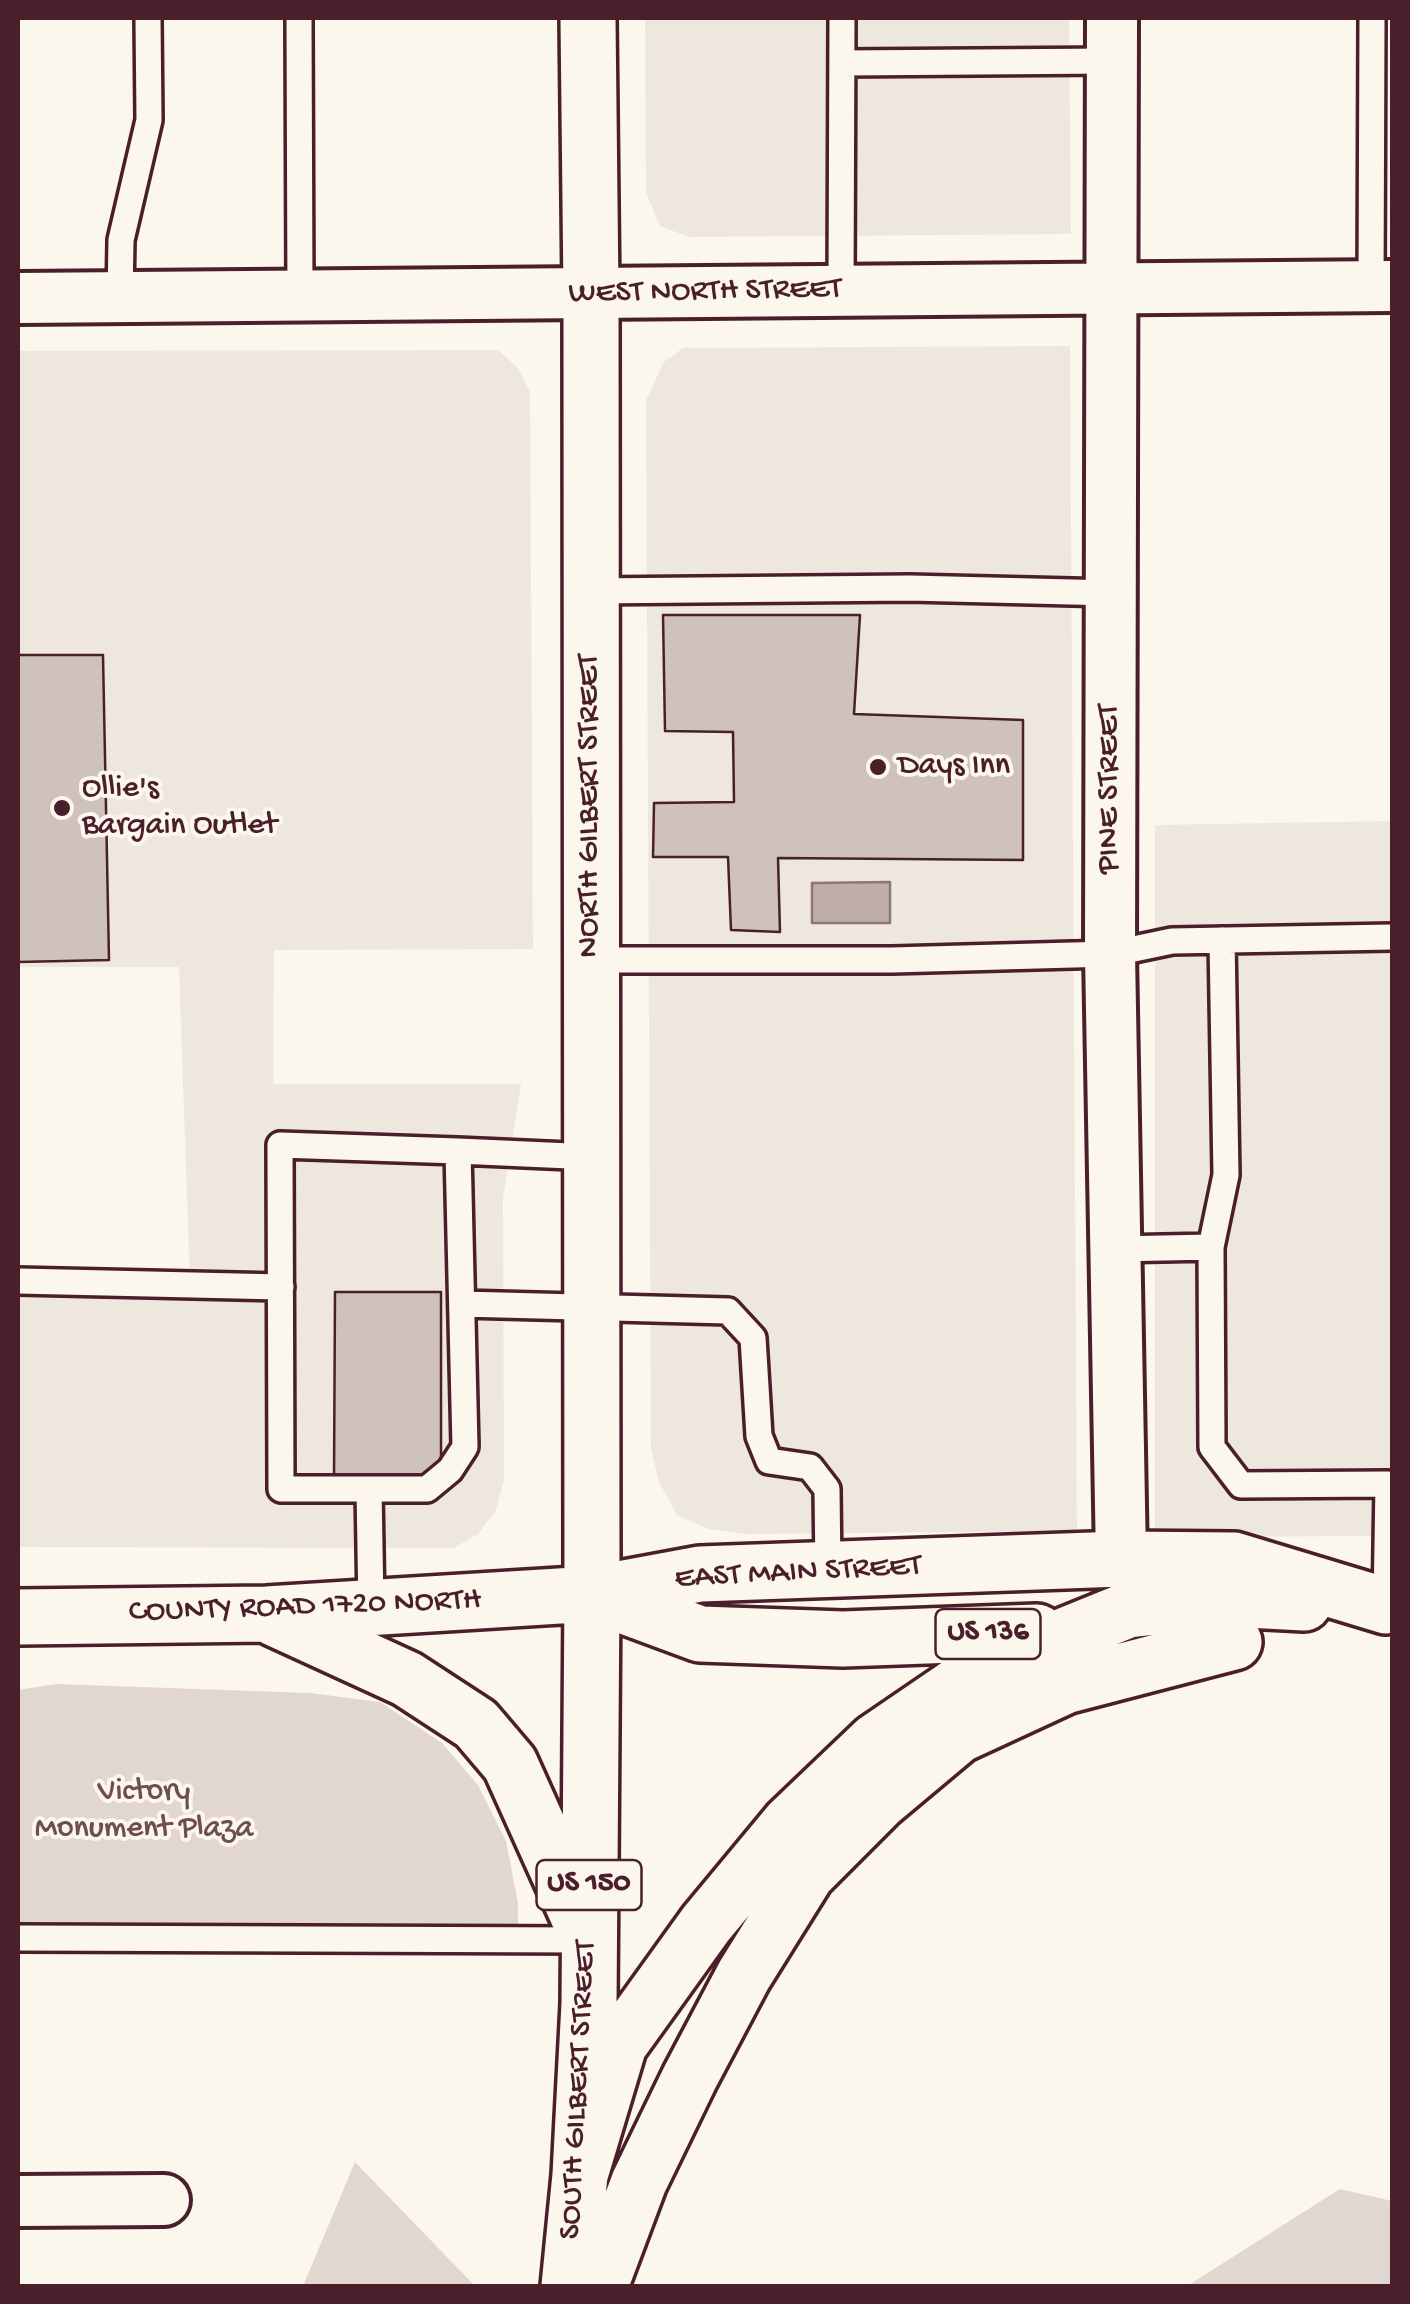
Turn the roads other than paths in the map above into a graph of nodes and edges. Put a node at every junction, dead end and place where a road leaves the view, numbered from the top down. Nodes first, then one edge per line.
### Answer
1 (148, 18) edge
2 (299, 18) edge
3 (588, 18) edge
4 (842, 18) edge
5 (1372, 18) edge
6 (1112, 39) edge
7 (842, 63) junction
8 (1382, 286) edge
9 (1110, 289) junction
10 (841, 292) junction
11 (592, 294) junction
12 (300, 297) junction
13 (18, 298) edge
14 (120, 298) junction
15 (592, 591) junction
16 (1112, 593) junction
17 (1392, 937) edge
18 (1222, 940) junction
19 (1110, 954) junction
20 (592, 960) junction
21 (458, 1151) junction
22 (592, 1157) junction
23 (1211, 1247) junction
24 (1115, 1249) junction
25 (18, 1281) edge
26 (281, 1287) junction
27 (462, 1304) junction
28 (592, 1305) junction
29 (368, 1489) junction
30 (1121, 1560) junction
31 (828, 1571) junction
32 (592, 1594) junction
33 (1389, 1606) edge
34 (371, 1607) junction
35 (267, 1614) junction
36 (18, 1617) edge
37 (1076, 1631) junction
38 (1234, 1642) junction
39 (18, 1938) edge
40 (589, 1940) junction
41 (580, 2175) junction
42 (164, 2200) dead end
43 (18, 2201) edge
44 (569, 2286) edge
45 (600, 2286) edge

1 - 14 lane
2 - 12 lane
3 - 11 main road, NORTH GILBERT STREET
4 - 7 lane
5 - 8 lane
6 - 7 lane
6 - 9 street, PINE STREET
7 - 10 lane
8 - 9 street, WEST NORTH STREET
9 - 10 street, WEST NORTH STREET
9 - 16 street, PINE STREET
10 - 11 street, WEST NORTH STREET
11 - 12 street, WEST NORTH STREET
11 - 15 main road, NORTH GILBERT STREET
12 - 14 street, WEST NORTH STREET
13 - 14 street, WEST NORTH STREET
15 - 16 lane
15 - 20 main road, NORTH GILBERT STREET
16 - 19 street, PINE STREET
17 - 18 lane
18 - 19 lane
18 - 23 lane
19 - 20 lane
19 - 24 street, PINE STREET
20 - 22 main road, NORTH GILBERT STREET
21 - 22 lane
21 - 26 lane
21 - 27 lane
22 - 28 main road, NORTH GILBERT STREET
23 - 24 lane
23 - 33 lane
24 - 30 street, PINE STREET
25 - 26 lane
26 - 29 lane
27 - 28 lane
27 - 29 lane
28 - 31 lane
28 - 32 main road, NORTH GILBERT STREET
29 - 34 lane
30 - 31 main road, EAST MAIN STREET / US 136
30 - 33 main road, EAST MAIN STREET / US 136
31 - 32 main road, EAST MAIN STREET / US 136
32 - 34 main road, COUNTY ROAD 1720 NORTH
32 - 37 main road, EAST MAIN STREET / US 136
32 - 40 main road, SOUTH GILBERT STREET / US 150
33 - 37 main road
33 - 38 main road, EAST MAIN STREET / US 136
34 - 35 main road, COUNTY ROAD 1720 NORTH
35 - 36 main road, COUNTY ROAD 1720 NORTH
35 - 40 main road
37 - 38 main road, EAST MAIN STREET / US 136
37 - 41 main road
38 - 45 main road
39 - 40 lane
40 - 41 main road, SOUTH GILBERT STREET / US 150
41 - 44 main road, SOUTH GILBERT STREET / US 150
42 - 43 street

